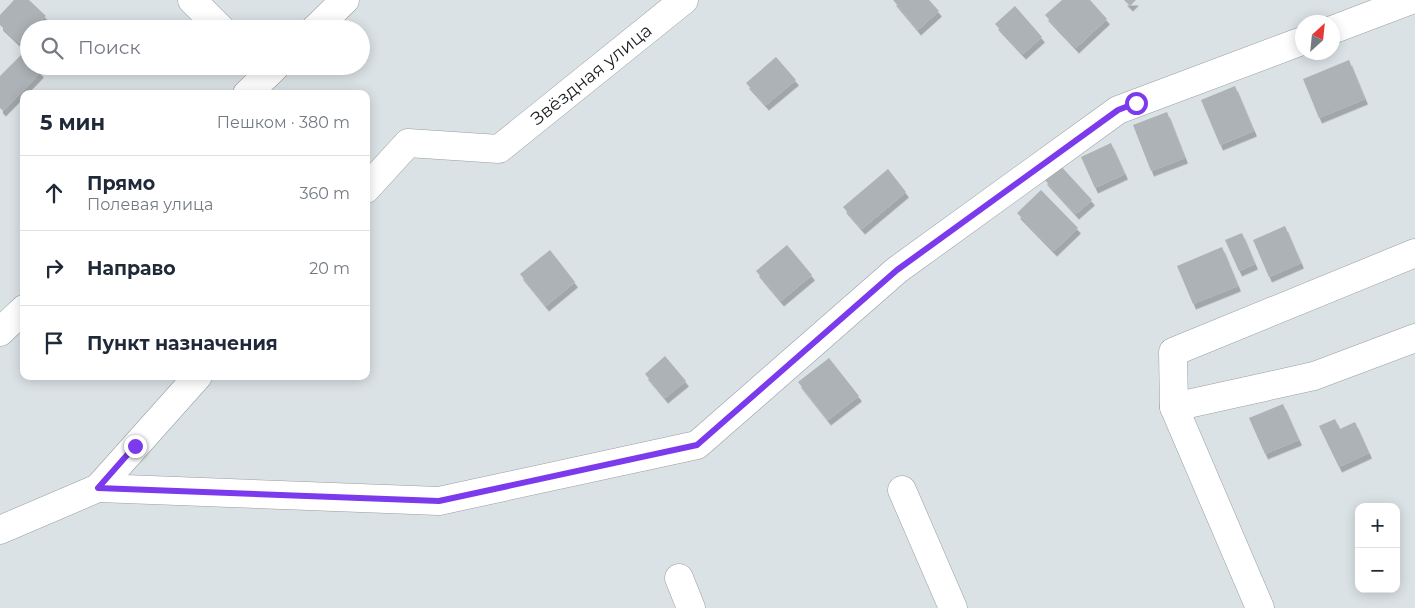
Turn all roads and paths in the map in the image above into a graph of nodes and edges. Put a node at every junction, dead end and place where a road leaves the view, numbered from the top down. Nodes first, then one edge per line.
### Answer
1 (192, 0) edge
2 (344, 0) edge
3 (684, 0) edge
4 (1411, 0) edge
5 (212, 20) edge
6 (324, 20) edge
7 (1340, 27) edge
8 (1295, 44) edge
9 (267, 75) edge
10 (251, 90) edge
11 (370, 185) edge
12 (1415, 252) edge
13 (20, 313) edge
14 (0, 332) edge
15 (1415, 338) edge
16 (194, 380) edge
17 (1174, 407) junction
18 (98, 488) junction
19 (902, 490) dead end
20 (0, 530) edge
21 (679, 578) dead end
22 (691, 608) edge
23 (953, 608) edge
24 (1260, 608) edge

1 - 5 street
2 - 6 street
3 - 11 street, Звёздная улица
4 - 7 street
8 - 18 street
9 - 10 street
12 - 17 street
13 - 14 street
15 - 17 street
16 - 18 street
17 - 24 street
18 - 20 street
19 - 23 street
21 - 22 street

